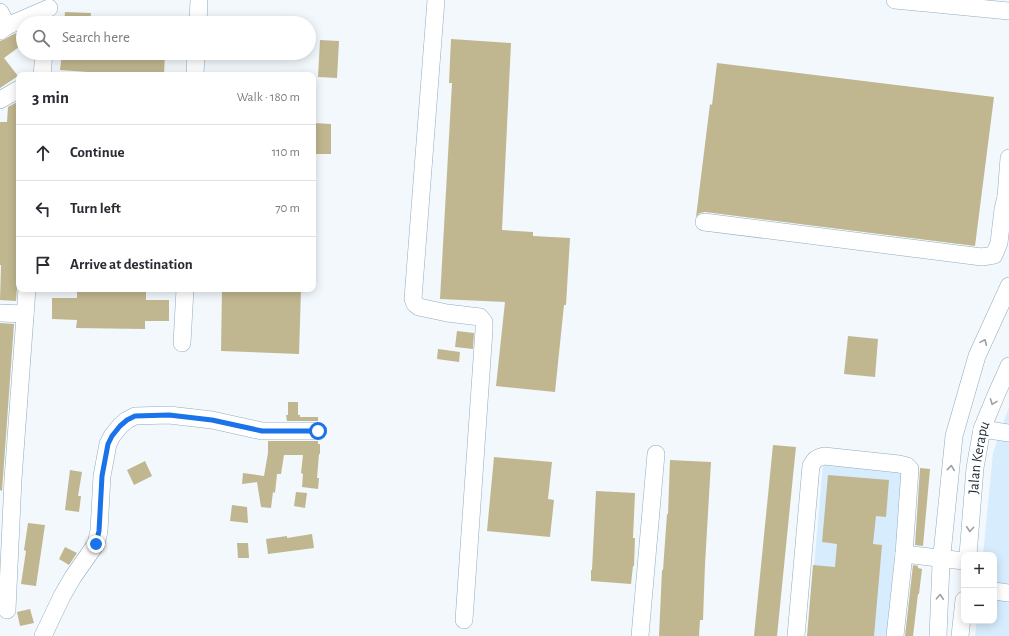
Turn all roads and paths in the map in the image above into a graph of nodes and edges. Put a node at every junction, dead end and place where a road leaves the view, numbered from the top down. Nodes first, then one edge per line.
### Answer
1 (199, 0) edge
2 (436, 0) edge
3 (895, 0) edge
4 (48, 10) edge
5 (1009, 11) edge
6 (27, 16) edge
7 (198, 16) edge
8 (16, 19) edge
9 (2, 23) edge
10 (43, 60) edge
11 (196, 60) edge
12 (42, 72) edge
13 (195, 72) edge
14 (16, 91) edge
15 (0, 100) edge
16 (1009, 158) edge
17 (1008, 197) edge
18 (704, 222) dead end
19 (1009, 286) edge
20 (27, 292) edge
21 (184, 292) edge
22 (0, 313) edge
23 (25, 314) junction
24 (182, 343) dead end
25 (1009, 366) edge
26 (982, 429) junction
27 (318, 431) dead end
28 (1009, 433) edge
29 (656, 454) dead end
30 (6, 478) edge
31 (968, 552) edge
32 (904, 554) junction
33 (942, 559) junction
34 (961, 561) edge
35 (997, 591) edge
36 (1009, 593) edge
37 (7, 610) dead end
38 (464, 620) dead end
39 (961, 624) edge
40 (43, 636) edge
41 (640, 636) edge
42 (796, 636) edge
43 (895, 636) edge
44 (938, 636) edge
45 (960, 636) edge

1 - 7 street
2 - 38 street
3 - 5 street
4 - 6 street
8 - 9 street
10 - 12 street
11 - 13 street
14 - 15 street
16 - 17 street
17 - 18 street
33 -> 19 street
20 - 23 street
21 - 24 street
22 - 23 street
23 - 30 street
25 -> 26 street, Jalan Kerapu
26 - 28 street
26 -> 31 street, Jalan Kerapu
27 - 40 street
29 - 41 street
30 - 37 street
32 - 33 street
32 - 42 street
32 - 43 street
33 - 34 street
44 -> 33 street
35 - 36 street
39 - 45 street

